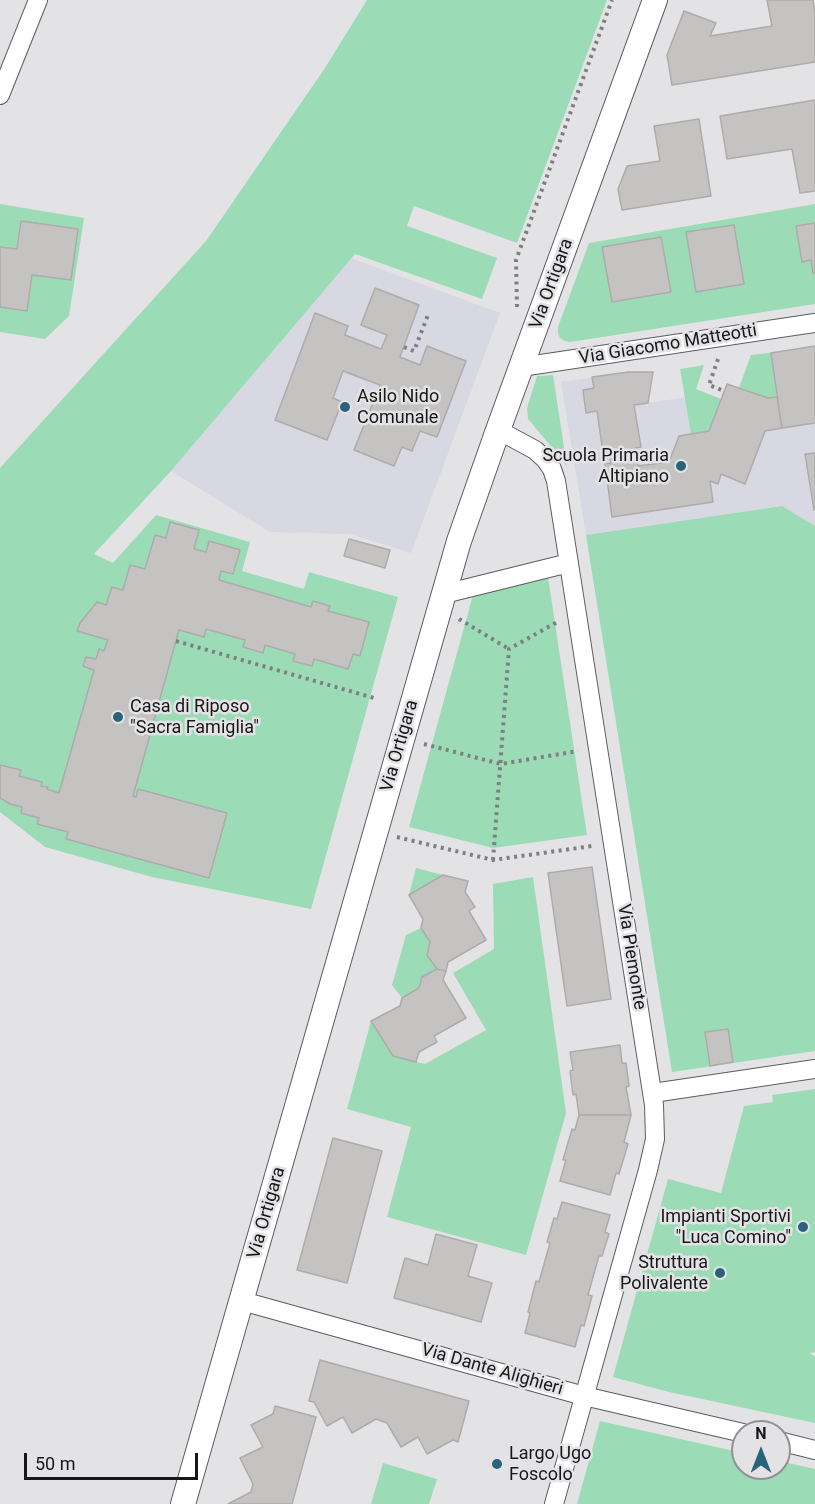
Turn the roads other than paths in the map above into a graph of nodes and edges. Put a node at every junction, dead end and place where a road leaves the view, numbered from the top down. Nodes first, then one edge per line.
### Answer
1 (38, 0) edge
2 (655, 0) edge
3 (0, 95) edge
4 (815, 323) edge
5 (521, 367) junction
6 (498, 430) junction
7 (568, 563) junction
8 (444, 594) junction
9 (815, 1069) edge
10 (653, 1093) junction
11 (242, 1301) junction
12 (584, 1396) junction
13 (731, 1430) edge
14 (791, 1444) edge
15 (815, 1450) edge
16 (183, 1504) edge
17 (554, 1504) edge

1 - 3 street
2 - 5 street, Via Ortigara
4 - 5 street, Via Giacomo Matteotti
5 - 6 street, Via Ortigara
6 - 7 street, Via Piemonte
6 - 8 street, Via Ortigara
7 - 8 street
7 - 10 street, Via Piemonte
8 - 11 street, Via Ortigara
9 - 10 street
10 - 12 street, Via Piemonte
11 - 12 street, Via Dante Alighieri
11 - 16 street, Via Ortigara
12 - 13 street, Via Dante Alighieri
12 - 17 street, Via Piemonte
14 - 15 street

